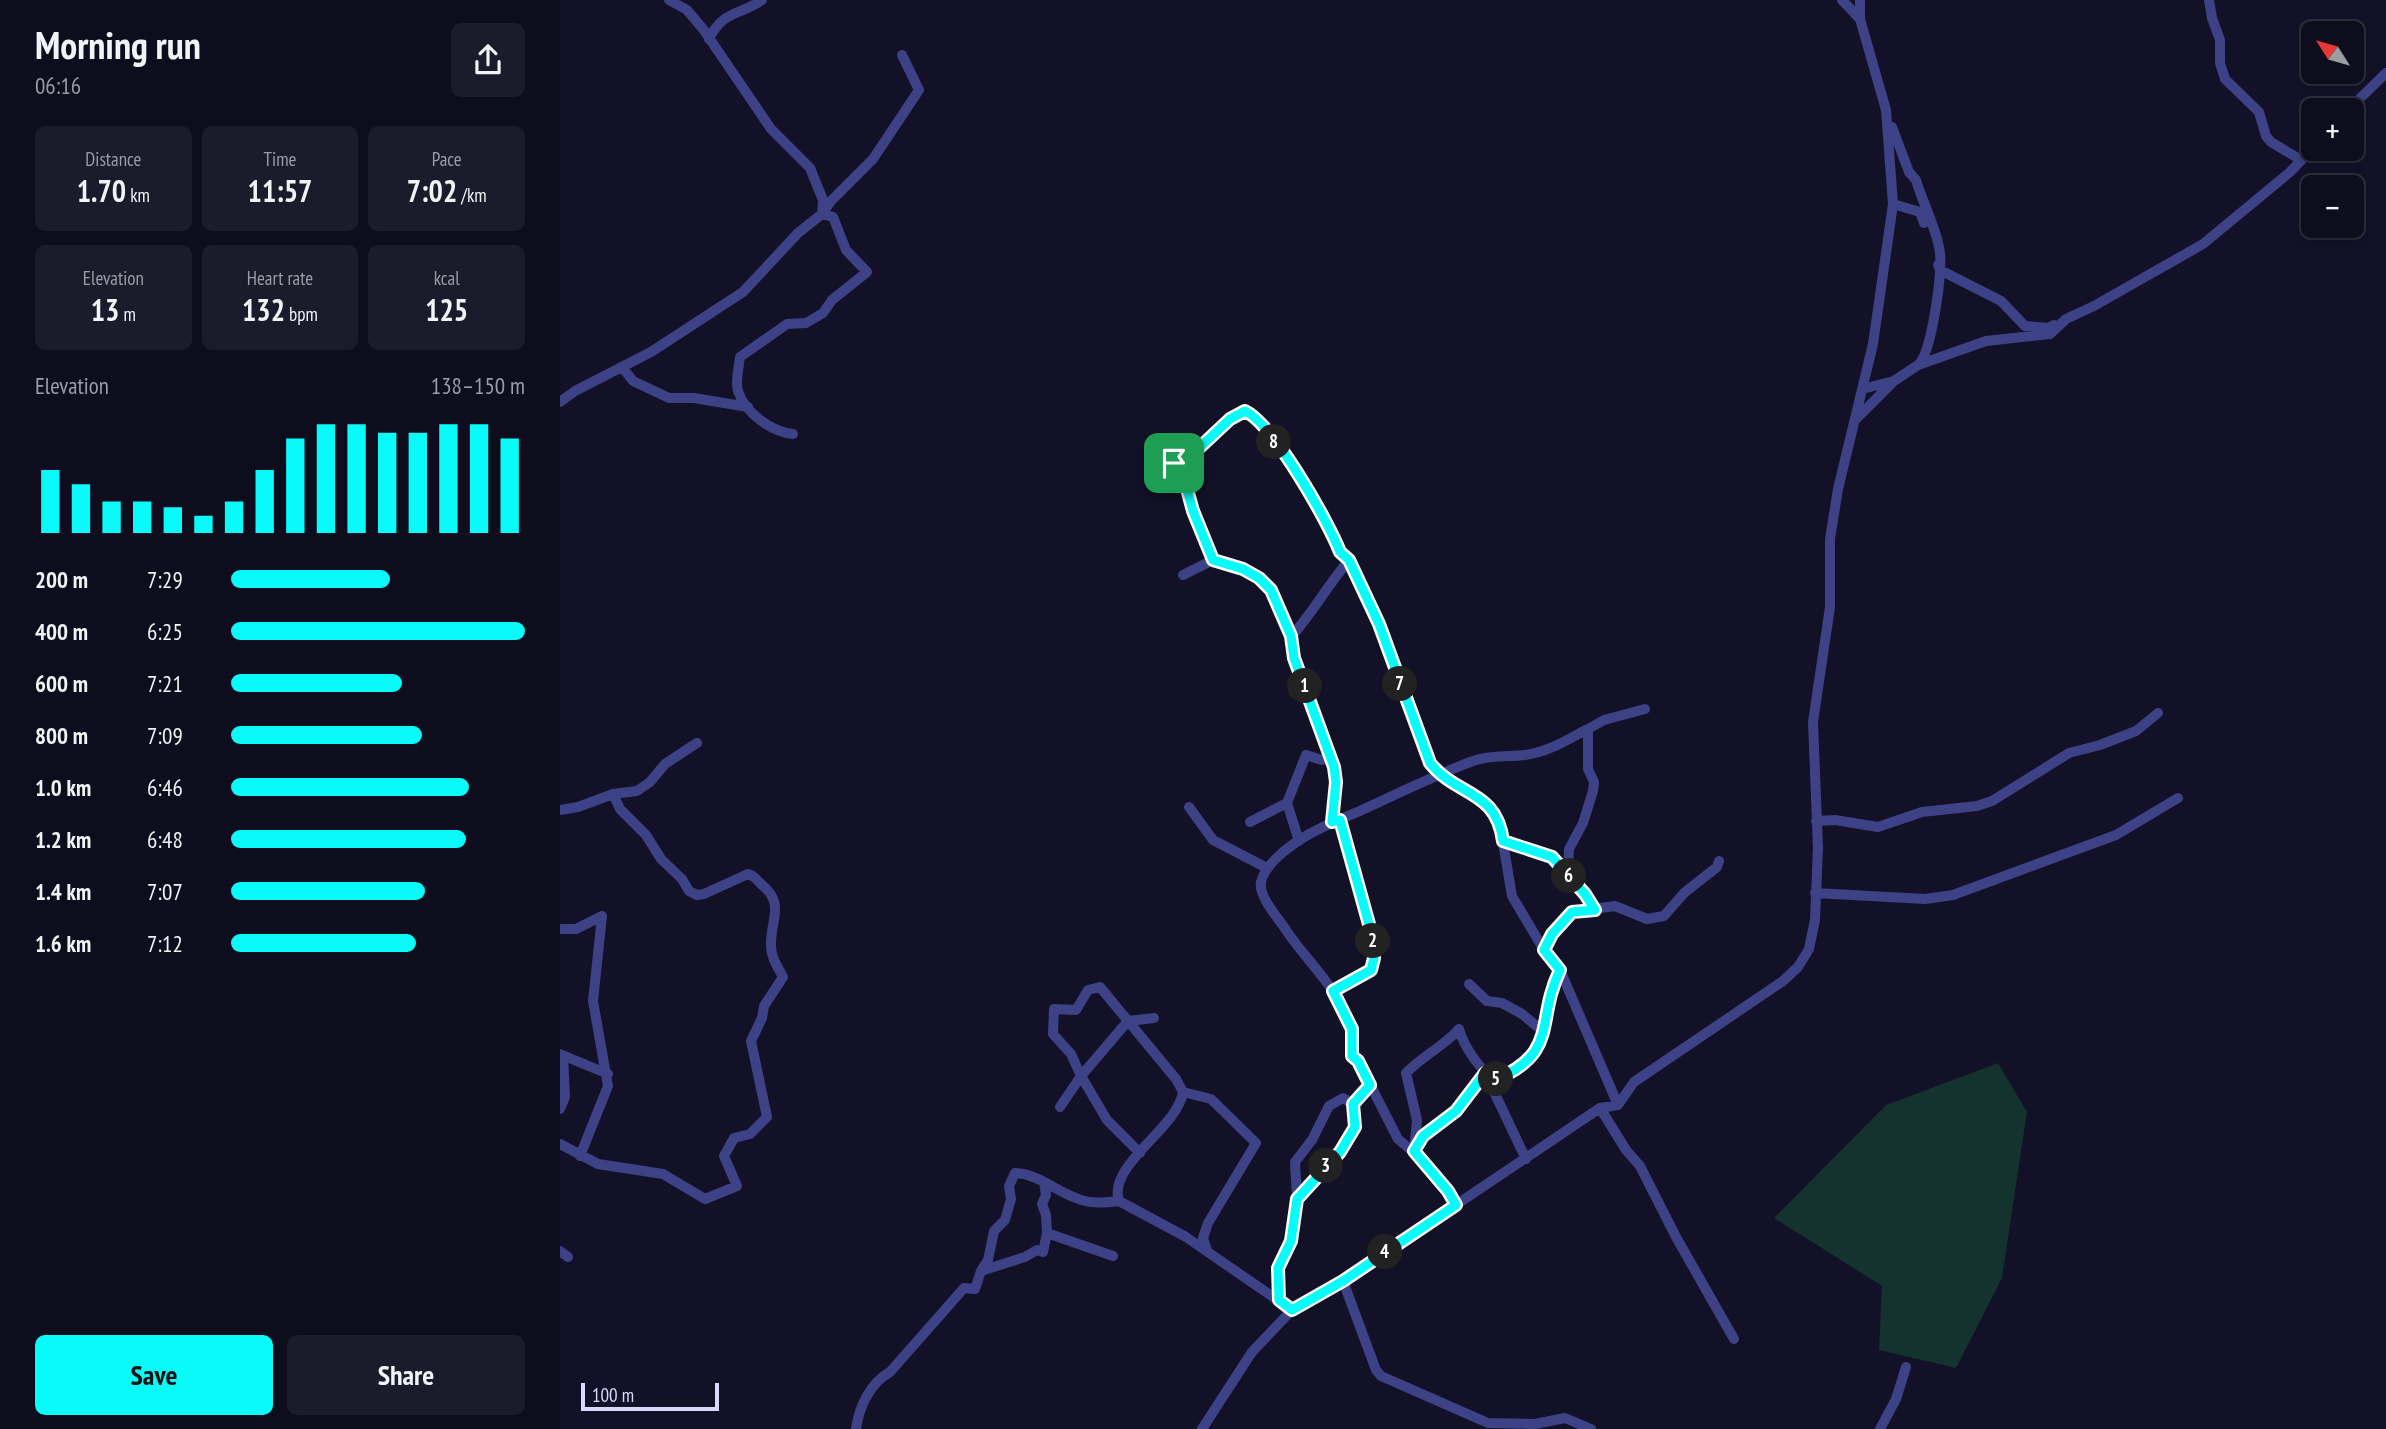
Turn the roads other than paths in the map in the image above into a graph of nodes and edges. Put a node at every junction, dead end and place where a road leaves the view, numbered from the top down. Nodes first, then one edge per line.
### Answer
1 (669, 0) edge
2 (762, 0) edge
3 (1842, 0) edge
4 (1860, 0) edge
5 (2209, 0) edge
6 (1860, 19) junction
7 (709, 39) junction
8 (902, 55) dead end
9 (2386, 73) edge
10 (2360, 98) edge
11 (1889, 121) junction
12 (2301, 160) joint
13 (1893, 204) junction
14 (822, 214) junction
15 (1940, 270) junction
16 (2066, 319) junction
17 (1918, 365) junction
18 (622, 366) junction
19 (1894, 381) junction
20 (1862, 389) junction
21 (560, 402) edge
22 (748, 407) junction
23 (1855, 421) junction
24 (793, 434) dead end
25 (1174, 463) junction
26 (1151, 475) dead end
27 (1213, 560) junction
28 (1349, 560) junction
29 (1183, 575) dead end
30 (1291, 636) junction
31 (1645, 709) dead end
32 (2158, 712) dead end
33 (1588, 729) junction
34 (697, 743) dead end
35 (1330, 758) junction
36 (1440, 776) junction
37 (613, 794) junction
38 (2178, 798) dead end
39 (1287, 803) junction
40 (1189, 807) dead end
41 (560, 810) edge
42 (1336, 821) junction
43 (1816, 821) junction
44 (1250, 822) dead end
45 (1299, 841) junction
46 (1503, 841) junction
47 (1718, 861) dead end
48 (1267, 868) junction
49 (1565, 872) junction
50 (1815, 893) junction
51 (1595, 910) junction
52 (560, 929) edge
53 (1544, 950) junction
54 (1560, 970) junction
55 (1469, 984) dead end
56 (1333, 991) junction
57 (1154, 1018) dead end
58 (1128, 1021) junction
59 (1545, 1033) junction
60 (562, 1055) edge
61 (1485, 1073) junction
62 (608, 1074) junction
63 (1081, 1076) junction
64 (1370, 1085) junction
65 (1183, 1092) junction
66 (1353, 1104) junction
67 (1618, 1105) junction
68 (1060, 1107) dead end
69 (1600, 1108) junction
70 (560, 1109) edge
71 (560, 1144) edge
72 (1414, 1151) junction
73 (1140, 1153) junction
74 (580, 1156) junction
75 (1526, 1158) junction
76 (1044, 1182) junction
77 (1297, 1199) junction
78 (1119, 1201) junction
79 (1456, 1205) junction
80 (1046, 1233) junction
81 (1207, 1250) junction
82 (1113, 1256) dead end
83 (981, 1271) junction
84 (1343, 1281) junction
85 (1279, 1300) junction
86 (1292, 1310) junction
87 (1734, 1339) dead end
88 (1906, 1367) dead end
89 (856, 1429) edge
90 (1202, 1429) edge
91 (1591, 1429) edge
92 (1880, 1429) edge

1 - 7 street
2 - 7 street
3 - 6 street
4 - 6 street
5 - 12 street
6 - 11 street
7 - 14 street
8 - 14 street
9 - 10 street
11 - 13 street
11 - 15 street
12 - 16 street
13 - 15 street
13 - 20 street
14 - 18 street
14 - 22 street
15 - 16 street
15 - 17 street
16 - 17 street
17 - 19 street
18 - 21 street
18 - 22 street
19 - 20 street
19 - 23 street
20 - 23 street
22 - 24 street
23 - 43 street
25 - 26 street
25 - 27 street
25 - 28 street
27 - 29 street
27 - 30 street
28 - 30 street
28 - 36 street
30 - 35 street
31 - 33 street
32 - 43 street
33 - 36 street
33 - 49 street
34 - 37 street
35 - 39 street
35 - 42 street
36 - 42 street
36 - 46 street
37 - 41 street
37 - 74 street
38 - 50 street
39 - 44 street
39 - 45 street
40 - 48 street
42 - 45 street
42 - 56 street
43 - 50 street
45 - 48 street
46 - 49 street
46 - 53 street
47 - 51 street
48 - 56 street
49 - 51 street
50 - 67 street
51 - 53 street
52 - 62 street
53 - 54 street
54 - 59 street
54 - 67 street
55 - 59 street
56 - 64 street
57 - 58 street
58 - 63 street
58 - 63 street
58 - 65 street
59 - 61 street
60 - 62 street
60 - 70 street
61 - 72 street
61 - 72 street
61 - 75 street
62 - 74 street
63 - 68 street
63 - 73 street
64 - 66 street
64 - 72 street
65 - 73 street
65 - 81 street
66 - 77 street
66 - 77 street
67 - 69 street
69 - 75 street
69 - 87 street
71 - 74 street
72 - 79 street
73 - 78 street
75 - 79 street
76 - 78 street
76 - 80 street
76 - 83 street
77 - 85 street
78 - 81 street
79 - 84 street
80 - 82 street
80 - 83 street
81 - 85 street
83 - 89 street
84 - 86 street
84 - 91 street
85 - 86 street
86 - 90 street
88 - 92 street

